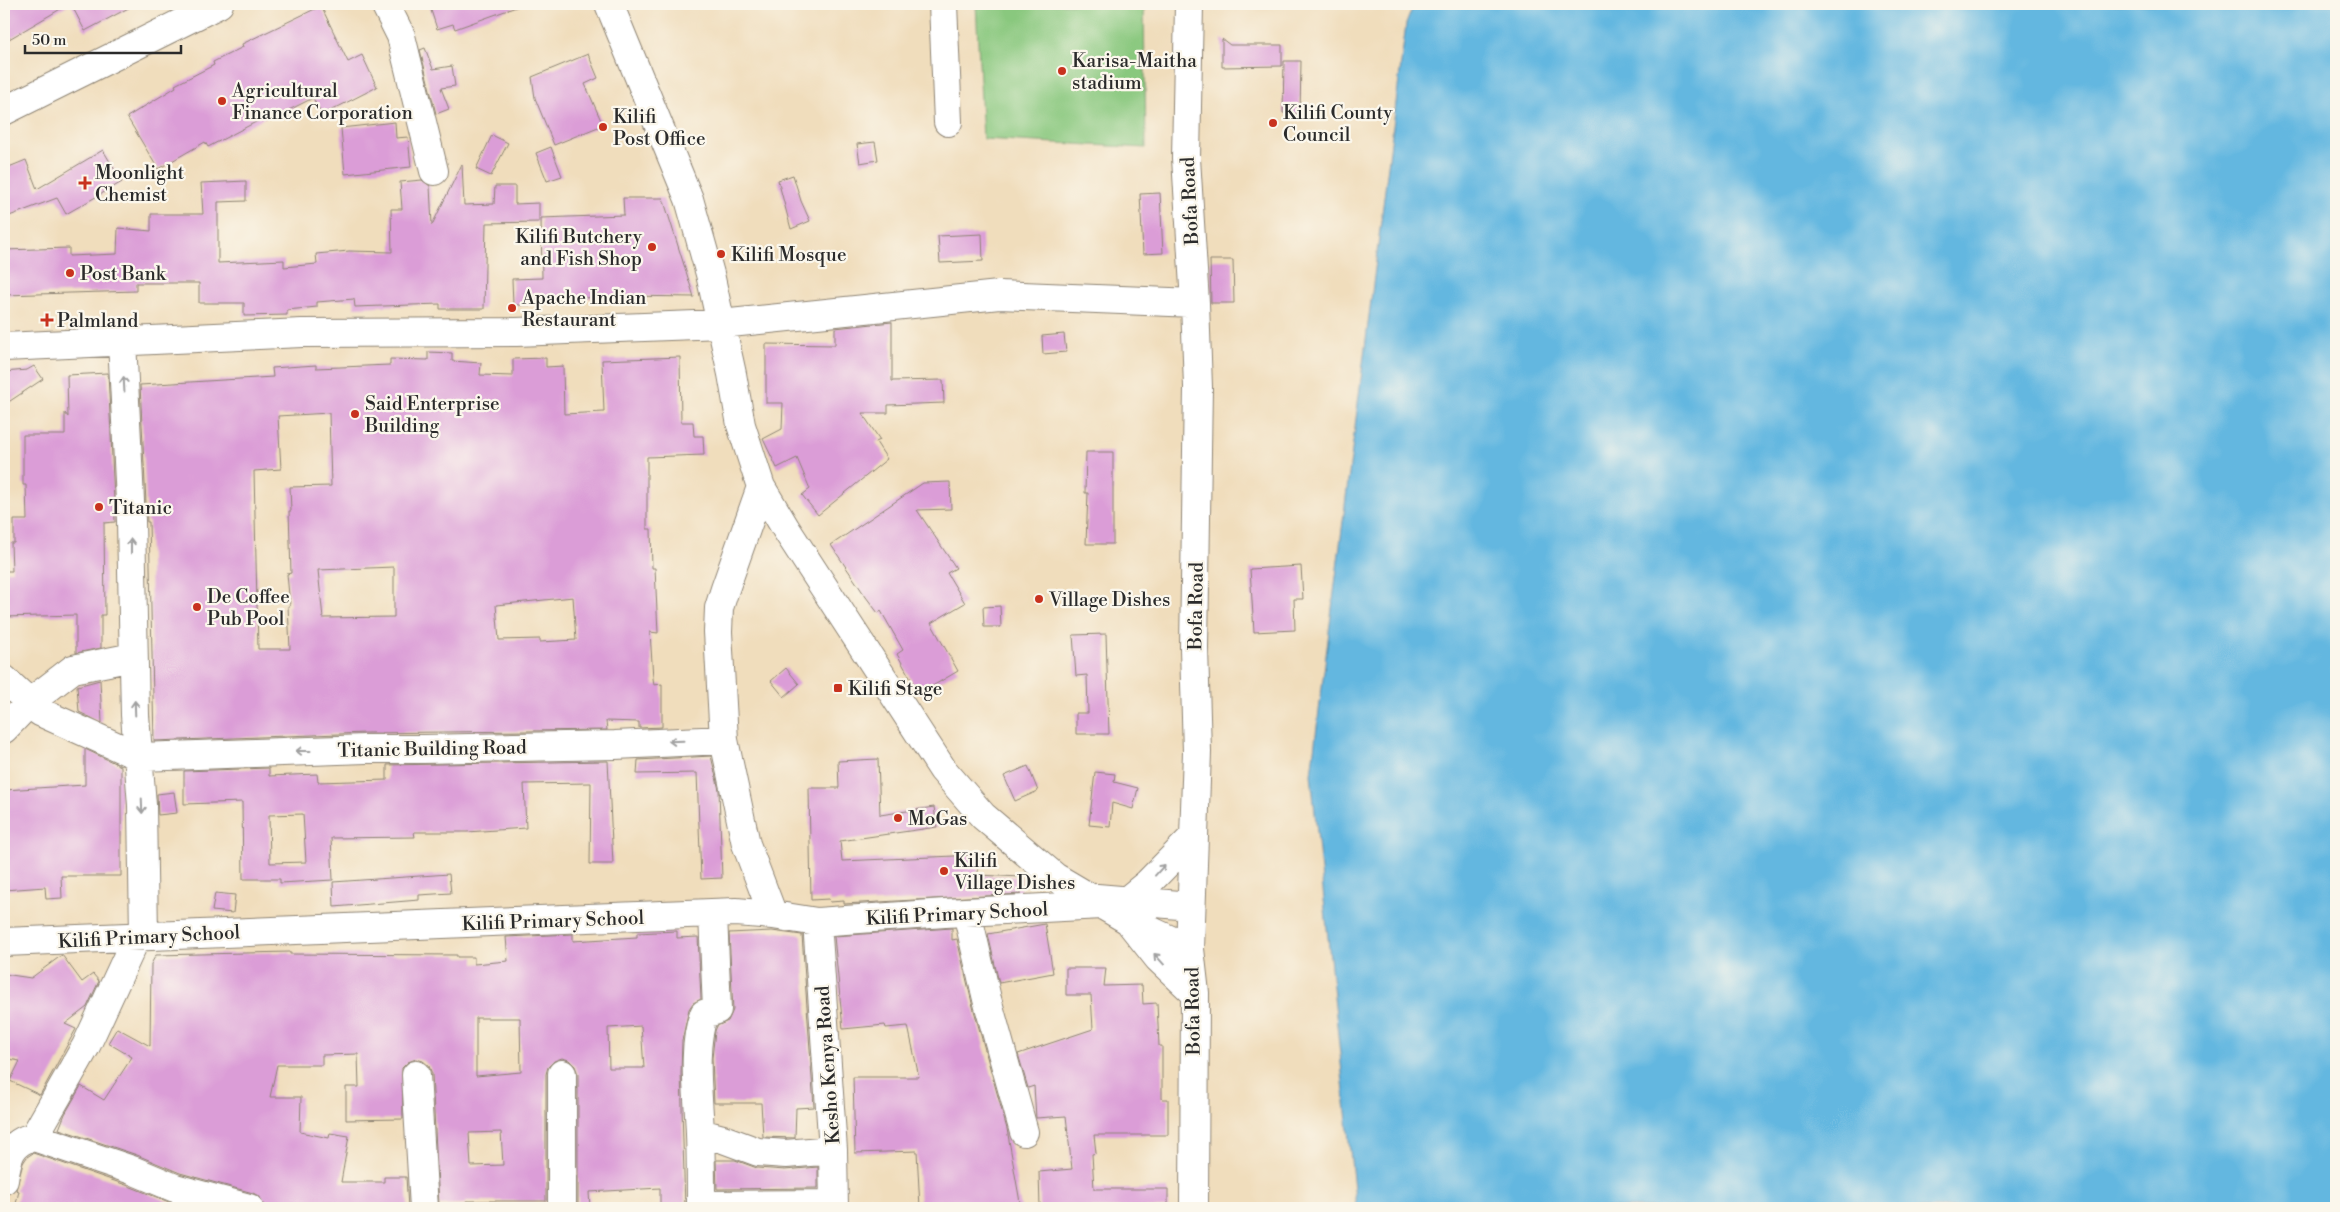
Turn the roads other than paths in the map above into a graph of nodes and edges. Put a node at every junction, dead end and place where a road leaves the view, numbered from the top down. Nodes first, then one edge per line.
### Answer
1 (219, 4) edge
2 (385, 4) edge
3 (609, 4) edge
4 (943, 4) edge
5 (1189, 4) edge
6 (4, 111) edge
7 (948, 122) dead end
8 (434, 171) dead end
9 (1195, 303) junction
10 (721, 324) junction
11 (122, 340) junction
12 (4, 347) edge
13 (761, 488) junction
14 (133, 657) junction
15 (4, 679) edge
16 (29, 703) junction
17 (4, 729) edge
18 (724, 740) junction
19 (140, 757) junction
20 (1193, 837) junction
21 (1110, 905) junction
22 (1192, 906) junction
23 (967, 912) junction
24 (713, 914) junction
25 (773, 915) junction
26 (817, 922) junction
27 (141, 936) junction
28 (4, 942) edge
29 (1190, 949) junction
30 (1194, 992) junction
31 (562, 1074) dead end
32 (416, 1075) dead end
33 (1024, 1132) dead end
34 (700, 1133) junction
35 (34, 1137) junction
36 (833, 1150) junction
37 (5, 1165) edge
38 (834, 1206) edge
39 (701, 1207) edge
40 (250, 1208) edge
41 (424, 1208) edge
42 (562, 1208) edge
43 (1194, 1208) edge

1 - 6 street
2 - 8 street
3 - 10 street
4 - 7 street
5 - 9 street, Bofa Road
9 - 10 street
9 - 20 street, Bofa Road
10 - 11 street
10 - 13 street
11 - 12 street
14 -> 11 street
13 - 18 street
13 - 21 street
14 - 16 street
19 -> 14 street
15 - 16 street
16 - 17 street
16 - 19 street
18 -> 19 street, Titanic Building Road
18 - 25 street
19 -> 27 street
21 -> 20 street
20 - 22 street, Bofa Road
21 - 22 street, Kilifi Primary School
21 - 23 street, Kilifi Primary School
21 - 29 street
30 -> 21 street
22 - 29 street, Bofa Road
23 - 26 street, Kilifi Primary School
23 - 33 street
24 - 25 street, Kilifi Primary School
24 - 27 street, Kilifi Primary School
24 - 34 street
25 - 26 street, Kilifi Primary School
26 - 36 street, Kesho Kenya Road
27 - 28 street, Kilifi Primary School
27 - 35 street
29 - 30 street, Bofa Road
30 - 43 street, Bofa Road
31 - 42 street
32 - 41 street
34 - 36 street
34 - 39 street
35 - 37 street
35 - 40 street
36 - 38 street, Kesho Kenya Road
38 - 39 street

